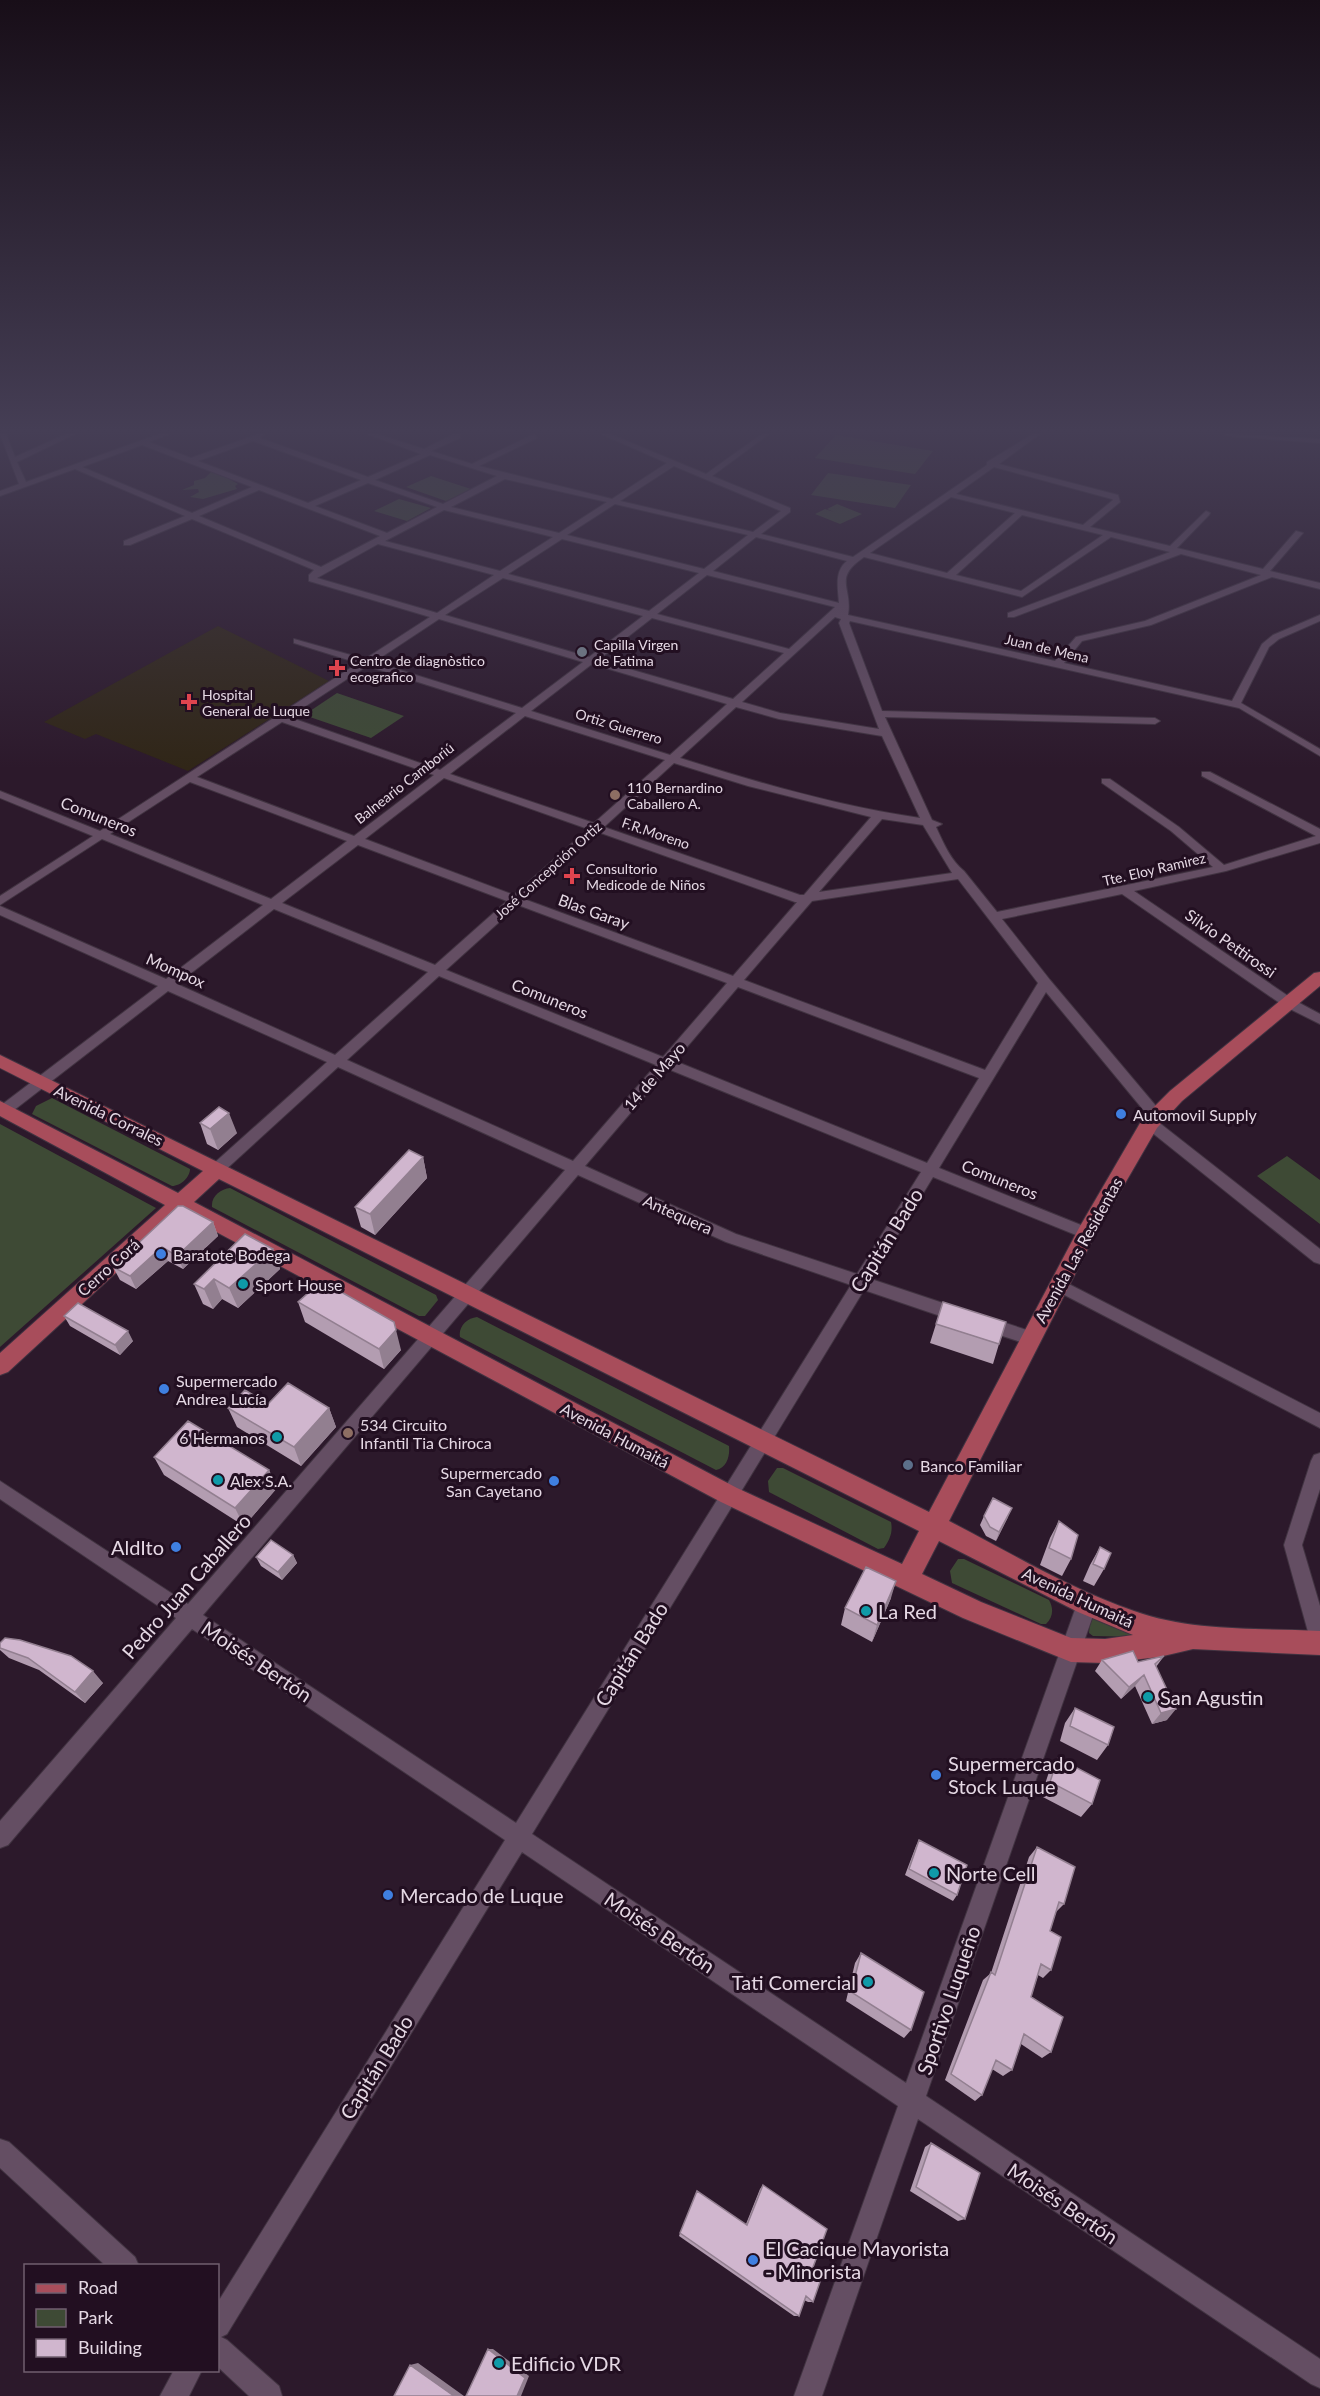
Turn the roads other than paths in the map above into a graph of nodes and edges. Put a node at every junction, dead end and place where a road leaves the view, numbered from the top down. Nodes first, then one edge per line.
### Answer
1 (265, 546) edge
2 (368, 546) edge
3 (394, 546) edge
4 (545, 546) edge
5 (599, 546) edge
6 (738, 546) edge
7 (799, 546) edge
8 (874, 546) edge
9 (983, 546) edge
10 (1092, 546) edge
11 (1153, 546) edge
12 (1179, 546) edge
13 (1289, 546) edge
14 (1175, 551) junction
15 (862, 554) junction
16 (854, 560) junction
17 (321, 570) junction
18 (704, 572) junction
19 (1268, 574) junction
20 (500, 575) junction
21 (949, 576) junction
22 (1320, 586) edge
23 (845, 613) junction
24 (649, 614) junction
25 (438, 615) junction
26 (1011, 615) dead end
27 (1320, 618) edge
28 (297, 641) dead end
29 (789, 652) junction
30 (589, 660) junction
31 (364, 662) junction
32 (1057, 665) junction
33 (733, 703) junction
34 (1239, 705) junction
35 (522, 712) junction
36 (883, 715) junction
37 (281, 718) junction
38 (1155, 721) dead end
39 (885, 733) junction
40 (1320, 753) edge
41 (671, 758) junction
42 (441, 774) junction
43 (1206, 774) dead end
44 (189, 778) junction
45 (1106, 780) dead end
46 (0, 794) edge
47 (879, 815) junction
48 (931, 823) junction
49 (595, 828) junction
50 (1320, 834) edge
51 (99, 836) junction
52 (1320, 839) edge
53 (355, 840) junction
54 (1222, 868) junction
55 (961, 874) junction
56 (1125, 890) junction
57 (516, 899) junction
58 (806, 899) junction
59 (0, 901) edge
60 (271, 904) junction
61 (0, 910) edge
62 (993, 917) junction
63 (436, 971) junction
64 (1320, 977) edge
65 (736, 982) junction
66 (1045, 983) junction
67 (168, 984) junction
68 (1289, 1003) junction
69 (1320, 1020) edge
70 (339, 1060) junction
71 (0, 1061) edge
72 (665, 1064) junction
73 (988, 1076) junction
74 (41, 1081) junction
75 (2, 1109) edge
76 (1153, 1120) junction
77 (576, 1167) junction
78 (217, 1169) junction
79 (930, 1170) junction
80 (180, 1202) junction
81 (1086, 1233) junction
82 (1320, 1258) edge
83 (860, 1282) junction
84 (1059, 1285) junction
85 (467, 1294) junction
86 (429, 1338) junction
87 (1029, 1338) junction
88 (0, 1366) edge
89 (1320, 1420) edge
90 (762, 1442) junction
91 (1320, 1461) edge
92 (0, 1489) edge
93 (729, 1495) junction
94 (932, 1525) junction
95 (907, 1579) junction
96 (1087, 1604) junction
97 (190, 1616) junction
98 (1196, 1637) junction
99 (1320, 1641) edge
100 (1071, 1650) junction
101 (0, 1837) edge
102 (518, 1837) junction
103 (912, 2101) junction
104 (0, 2151) edge
105 (125, 2264) edge
106 (219, 2323) edge
107 (219, 2350) edge
108 (188, 2372) edge
109 (1320, 2375) edge
110 (174, 2396) edge
111 (269, 2396) edge
112 (808, 2396) edge

1 - 17 street
2 - 17 street
3 - 20 street
4 - 20 street
5 - 18 street, Juan de Mena
6 - 18 street, Balneario Camboriú
7 - 16 street
8 - 15 street
9 - 21 street
10 - 21 street
11 - 14 street
12 - 14 street
13 - 19 street
14 - 19 street
14 - 26 street
15 - 16 street
15 - 21 street
16 - 23 street
17 - 25 street
18 - 23 street, Juan de Mena
18 - 24 street, Balneario Camboriú
19 - 22 street
19 - 32 street
20 - 24 street
20 - 25 street
23 - 29 street, José Concepción Ortiz
23 - 32 street, Juan de Mena
23 - 36 street
24 - 29 street
24 - 30 street, Balneario Camboriú
25 - 30 street
25 - 31 street
27 - 34 street
28 - 31 street, Ortiz Guerrero
29 - 33 street, José Concepción Ortiz
30 - 33 street
30 - 35 street, Balneario Camboriú
31 - 35 street, Ortiz Guerrero
31 - 37 street
32 - 34 street, Juan de Mena
33 - 39 street
33 - 41 street, José Concepción Ortiz
34 - 40 street, Juan de Mena
35 - 41 street, Ortiz Guerrero
35 - 42 street, Balneario Camboriú
36 - 38 street
36 - 39 street
36 - 48 street
37 - 42 street, F.R.Moreno
37 - 44 street
39 - 48 street
41 - 47 street, Ortiz Guerrero
41 - 49 street, José Concepción Ortiz
42 - 49 street, F.R.Moreno
42 - 53 street, Balneario Camboriú
43 - 50 street
44 - 51 street
44 - 53 street, Blas Garay
45 - 54 street
46 - 51 street, Comuneros
47 - 48 street, Ortiz Guerrero
47 - 58 street, 14 de Mayo
48 - 55 street
49 - 57 street, José Concepción Ortiz
49 - 58 street, F.R.Moreno
51 - 59 street
51 - 60 street, Comuneros
52 - 54 street, Tte. Eloy Ramirez
53 - 57 street, Blas Garay
53 - 60 street, Balneario Camboriú
54 - 56 street, Tte. Eloy Ramirez
55 - 58 street, F.R.Moreno
55 - 62 street
56 - 62 street, Tte. Eloy Ramirez
56 - 68 street, Silvio Pettirossi
57 - 63 street, José Concepción Ortiz
57 - 65 street, Blas Garay
58 - 65 street, 14 de Mayo
60 - 63 street, Comuneros
60 - 67 street, Balneario Camboriú
61 - 67 street, Mompox
62 - 66 street
63 - 70 street, José Concepción Ortiz
63 - 72 street, Comuneros
64 - 68 main road, Avenida Las Residentas
65 - 72 street, 14 de Mayo
65 - 73 street, Blas Garay
66 - 73 street, Capitán Bado
66 - 76 street
67 - 70 street, Mompox
67 - 74 street, Balneario Camboriú
68 - 69 street, Silvio Pettirossi
68 - 76 main road, Avenida Las Residentas
70 - 77 street, Antequera
70 - 78 street, José Concepción Ortiz
71 - 74 main road, Avenida Corrales
72 - 77 street, 14 de Mayo
72 - 79 street, Comuneros
73 - 79 street, Capitán Bado
74 - 75 street, Balneario Camboriú
74 - 78 main road, Avenida Corrales
75 - 80 main road
76 - 81 main road, Avenida Las Residentas
76 - 82 street
77 - 83 street, Antequera
77 - 85 street, 14 de Mayo
78 - 80 main road, Cerro Corá
78 - 85 main road, Avenida Humaitá
79 - 81 street, Comuneros
79 - 83 street, Capitán Bado
80 - 86 main road, Avenida Humaitá
80 - 88 main road, Cerro Corá
81 - 84 main road, Avenida Las Residentas
83 - 87 street, Antequera
83 - 90 street, Capitán Bado
84 - 87 main road, Avenida Las Residentas
84 - 89 street
85 - 86 street, 14 de Mayo
85 - 90 main road, Avenida Humaitá
86 - 93 main road, Avenida Humaitá
86 - 97 street, Pedro Juan Caballero
87 - 94 main road, Avenida Las Residentas
90 - 93 street, Capitán Bado
90 - 94 main road, Avenida Humaitá
91 - 99 street
92 - 97 street, Moisés Bertón
93 - 95 main road, Avenida Humaitá
93 - 102 street, Capitán Bado
94 - 95 main road, Avenida Las Residentas
94 - 96 main road, Avenida Humaitá
95 - 100 main road, Avenida Humaitá
96 - 98 main road, Avenida Humaitá
96 - 100 street, Sportivo Luqueño
97 - 101 street, Pedro Juan Caballero
97 - 102 street, Moisés Bertón
98 - 99 main road
98 - 100 main road, Avenida Humaitá
100 - 103 street, Sportivo Luqueño
102 - 103 street, Moisés Bertón
102 - 106 street, Capitán Bado
103 - 109 street, Moisés Bertón
103 - 112 street, Sportivo Luqueño
104 - 105 street
107 - 111 street
108 - 110 street

